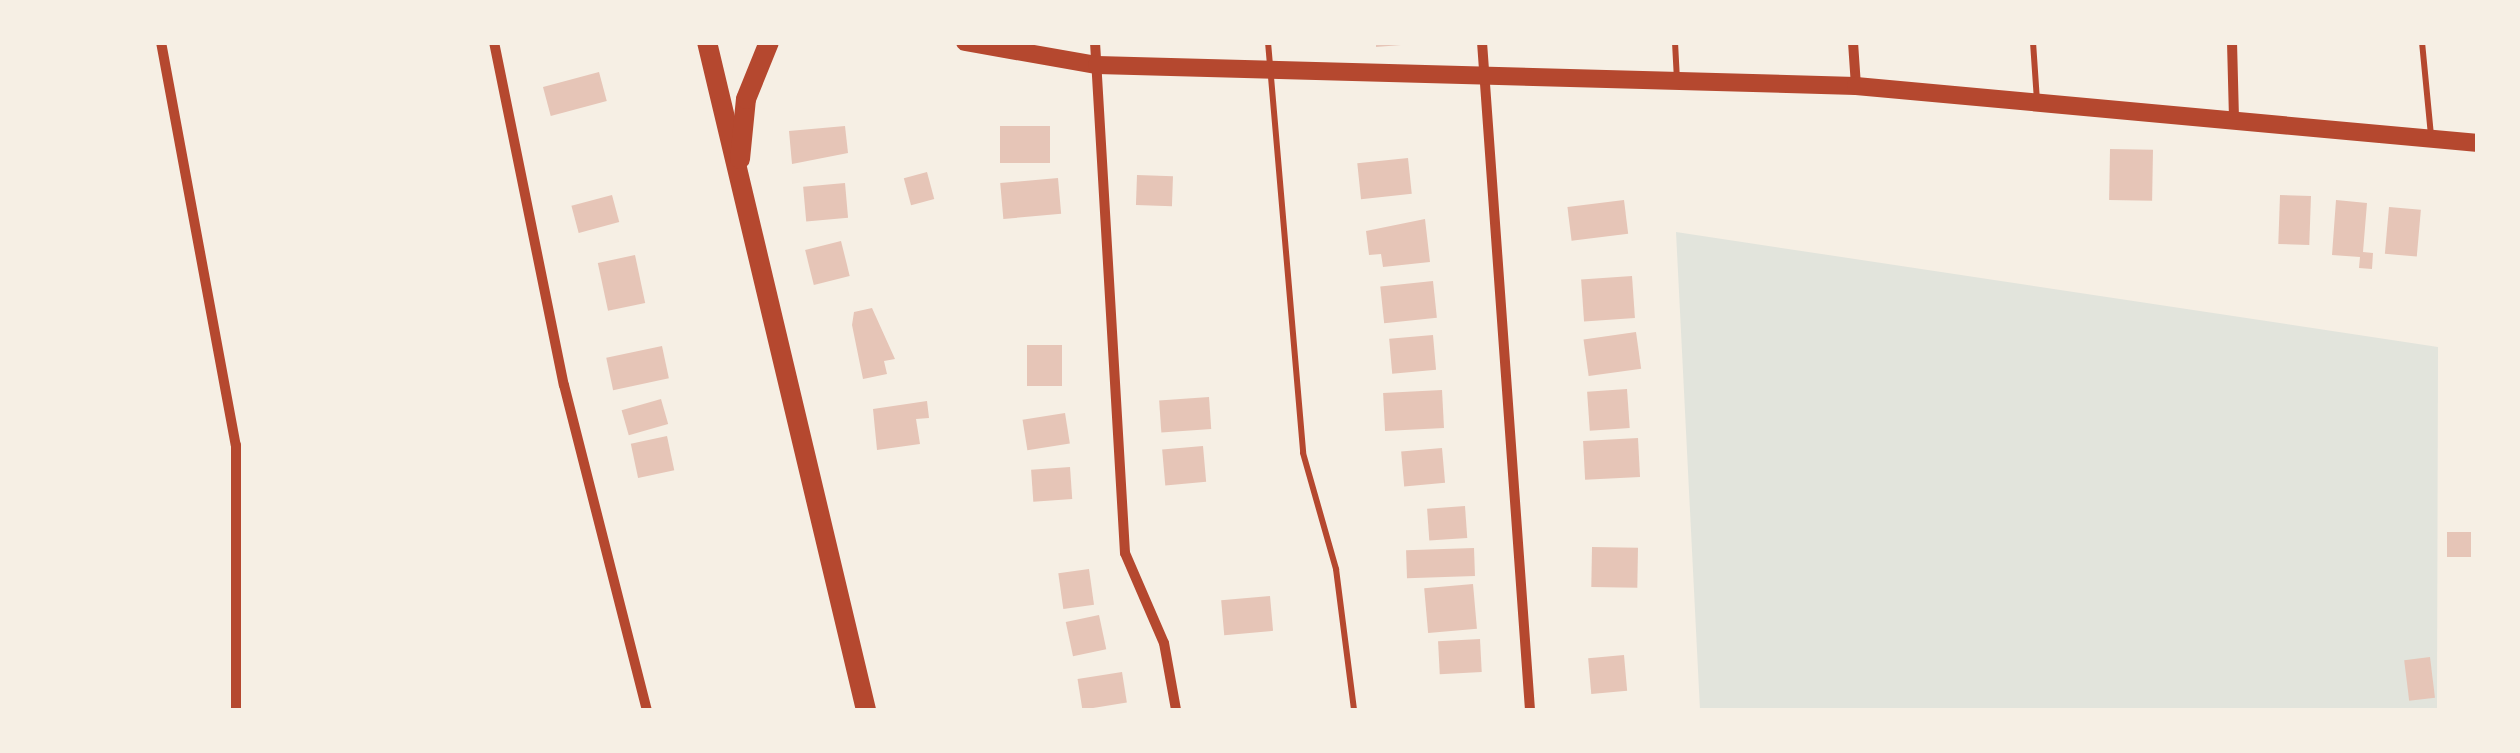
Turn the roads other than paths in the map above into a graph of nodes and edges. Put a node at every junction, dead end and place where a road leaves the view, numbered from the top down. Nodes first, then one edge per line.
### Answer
1 (161, 42) edge
2 (494, 42) edge
3 (707, 42) edge
4 (769, 42) edge
5 (965, 42) edge
6 (1095, 42) edge
7 (1268, 42) edge
8 (1482, 42) edge
9 (1675, 42) edge
10 (1853, 42) edge
11 (2032, 42) edge
12 (2232, 42) edge
13 (2422, 42) edge
14 (1097, 65) junction
15 (1270, 73) junction
16 (1677, 75) junction
17 (1485, 78) junction
18 (1856, 86) junction
19 (2037, 102) junction
20 (2234, 120) junction
21 (2432, 139) junction
22 (2478, 143) edge
23 (738, 176) junction
24 (236, 710) edge
25 (647, 710) edge
26 (866, 710) edge
27 (1176, 710) edge
28 (1354, 710) edge
29 (1530, 710) edge

1 - 24 street
2 - 25 street
3 - 23 main road
4 - 23 main road
5 - 14 main road
6 - 14 street
7 - 15 lane
8 - 17 street
9 - 16 lane
10 - 18 street
11 - 19 lane
12 - 20 street
13 - 21 lane
14 - 15 main road
14 - 27 street
15 - 17 main road
15 - 28 lane
16 - 17 main road
16 - 18 main road
17 - 29 street
18 - 19 main road
19 - 20 main road
20 - 21 main road
21 - 22 main road
23 - 26 main road

